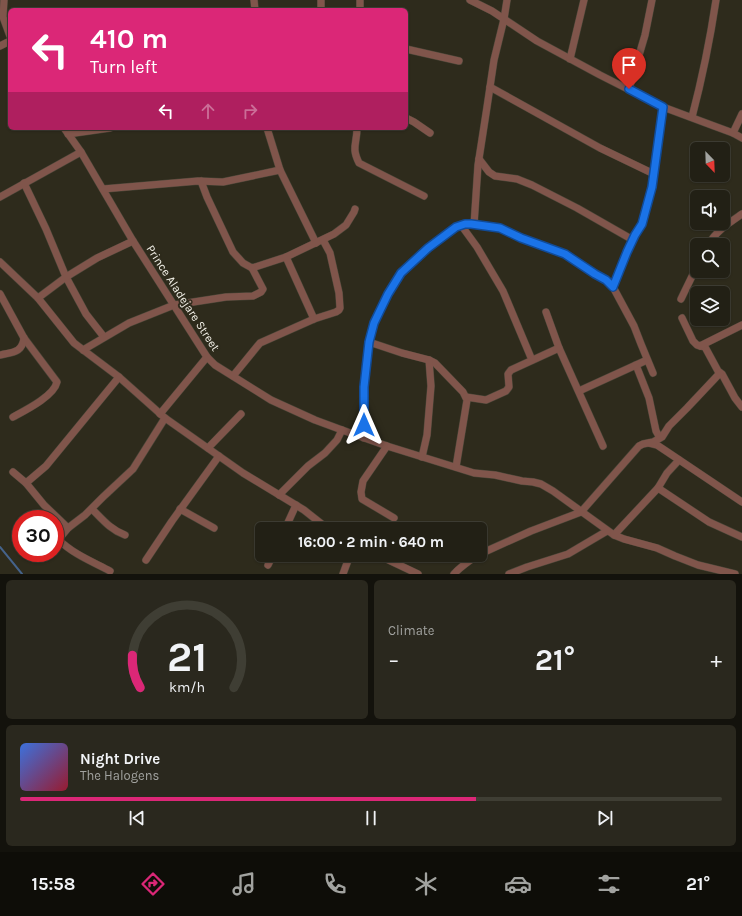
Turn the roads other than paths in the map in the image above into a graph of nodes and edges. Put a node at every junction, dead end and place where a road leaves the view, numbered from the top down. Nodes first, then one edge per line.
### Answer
1 (4, 0) edge
2 (470, 0) edge
3 (507, 0) edge
4 (584, 0) edge
5 (652, 0) edge
6 (716, 0) edge
7 (504, 19) junction
8 (8, 30) edge
9 (408, 49) edge
10 (570, 59) junction
11 (459, 61) dead end
12 (490, 87) junction
13 (629, 89) junction
14 (663, 107) junction
15 (742, 114) edge
16 (692, 117) junction
17 (408, 119) edge
18 (81, 130) edge
19 (268, 130) edge
20 (357, 130) edge
21 (66, 131) edge
22 (430, 133) dead end
23 (733, 133) junction
24 (742, 138) edge
25 (81, 152) junction
26 (479, 159) junction
27 (280, 170) junction
28 (654, 174) junction
29 (201, 181) junction
30 (24, 183) junction
31 (103, 189) junction
32 (424, 196) dead end
33 (0, 197) edge
34 (355, 209) dead end
35 (742, 214) edge
36 (474, 224) junction
37 (461, 225) junction
38 (712, 238) edge
39 (632, 240) junction
40 (133, 241) junction
41 (319, 242) junction
42 (286, 257) junction
43 (0, 262) edge
44 (252, 268) junction
45 (66, 277) junction
46 (691, 278) edge
47 (613, 287) junction
48 (0, 294) edge
49 (38, 298) junction
50 (681, 299) dead end
51 (174, 304) junction
52 (546, 312) dead end
53 (682, 318) dead end
54 (314, 319) junction
55 (742, 325) edge
56 (24, 338) junction
57 (104, 338) junction
58 (369, 342) junction
59 (700, 346) junction
60 (559, 348) junction
61 (83, 350) junction
62 (0, 355) edge
63 (207, 357) junction
64 (429, 360) junction
65 (532, 360) junction
66 (647, 360) junction
67 (636, 365) junction
68 (653, 373) dead end
69 (720, 373) junction
70 (233, 376) junction
71 (119, 377) junction
72 (578, 391) junction
73 (466, 397) junction
74 (739, 398) edge
75 (742, 407) edge
76 (241, 414) dead end
77 (163, 416) junction
78 (13, 417) dead end
79 (342, 430) junction
80 (364, 438) junction
81 (661, 438) junction
82 (649, 443) junction
83 (387, 446) junction
84 (603, 446) dead end
85 (208, 448) junction
86 (666, 451) junction
87 (219, 456) junction
88 (422, 457) junction
89 (679, 460) junction
90 (456, 467) junction
91 (13, 472) dead end
92 (26, 483) junction
93 (658, 488) junction
94 (279, 495) junction
95 (742, 502) edge
96 (296, 505) junction
97 (92, 509) junction
98 (180, 509) junction
99 (581, 512) junction
100 (394, 518) dead end
101 (288, 522) edge
102 (319, 522) edge
103 (68, 528) junction
104 (214, 528) dead end
105 (610, 533) junction
106 (125, 535) dead end
107 (742, 537) edge
108 (487, 550) edge
109 (146, 560) dead end
110 (270, 562) edge
111 (347, 562) edge
112 (393, 562) edge
113 (466, 562) edge
114 (268, 565) dead end
115 (110, 571) dead end
116 (527, 571) edge
117 (343, 574) edge
118 (418, 574) edge
119 (454, 574) edge
120 (509, 574) edge
121 (735, 574) edge

1 - 8 street
2 - 7 street
3 - 7 street
4 - 10 street
5 - 13 street
6 - 16 street
7 - 10 street
7 - 12 street
9 - 11 street
10 - 13 street
12 - 26 street
12 - 28 street
13 - 14 street
14 - 16 street
14 - 28 street
15 - 23 street
16 - 23 street
17 - 22 street
18 - 21 street
19 - 27 street
20 - 32 street
21 - 25 street, Prince Aladejare Street
23 - 24 street
25 - 30 street
25 - 31 street, Prince Aladejare Street
26 - 36 street
26 - 39 street
27 - 29 street
27 - 41 street
28 - 39 street
29 - 31 street
29 - 44 street
30 - 33 street
30 - 45 street
31 - 40 street, Prince Aladejare Street
34 - 41 street
35 - 38 street
36 - 37 street
36 - 47 street
37 - 58 street
37 - 65 street
39 - 47 street
40 - 45 street
40 - 51 street, Prince Aladejare Street
41 - 42 street
41 - 54 street
42 - 44 street
42 - 54 street
43 - 49 street
44 - 51 street
45 - 49 street
45 - 57 street
46 - 50 street
47 - 66 street
48 - 56 street
49 - 61 street
51 - 57 street
51 - 63 street, Prince Aladejare Street
52 - 60 street
53 - 59 street
54 - 70 street
55 - 59 street
56 - 62 street
56 - 78 street
57 - 61 street
58 - 64 street
58 - 80 street
59 - 69 street
60 - 65 street
60 - 72 street
61 - 71 street
63 - 70 street, Prince Aladejare Street
63 - 77 street
64 - 73 street
64 - 88 street
65 - 73 street
66 - 67 street
66 - 68 street
67 - 72 street
67 - 81 street
69 - 74 street
69 - 81 street
70 - 79 street, Prince Aladejare Street
71 - 77 street
71 - 92 street
72 - 84 street
73 - 90 street
74 - 75 street
76 - 85 street
77 - 85 street
77 - 97 street
79 - 80 street, Prince Aladejare Street
79 - 94 street
80 - 83 street, Prince Aladejare Street
81 - 82 street
81 - 86 street
82 - 86 street
82 - 99 street
83 - 88 street, Prince Aladejare Street
83 - 100 street
85 - 87 street
86 - 89 street
87 - 94 street
87 - 98 street
88 - 90 street, Prince Aladejare Street
89 - 93 street
89 - 95 street
90 - 99 street, Prince Aladejare Street
91 - 92 street
92 - 103 street
93 - 105 street
93 - 107 street
94 - 96 street
96 - 101 street
96 - 102 street
97 - 103 street
97 - 106 street
98 - 104 street
98 - 109 street
99 - 105 street, Prince Aladejare Street
99 - 108 street
103 - 115 street
105 - 116 street
105 - 121 street, Prince Aladejare Street
110 - 114 street
111 - 117 street
112 - 118 street
113 - 119 street
116 - 120 street

